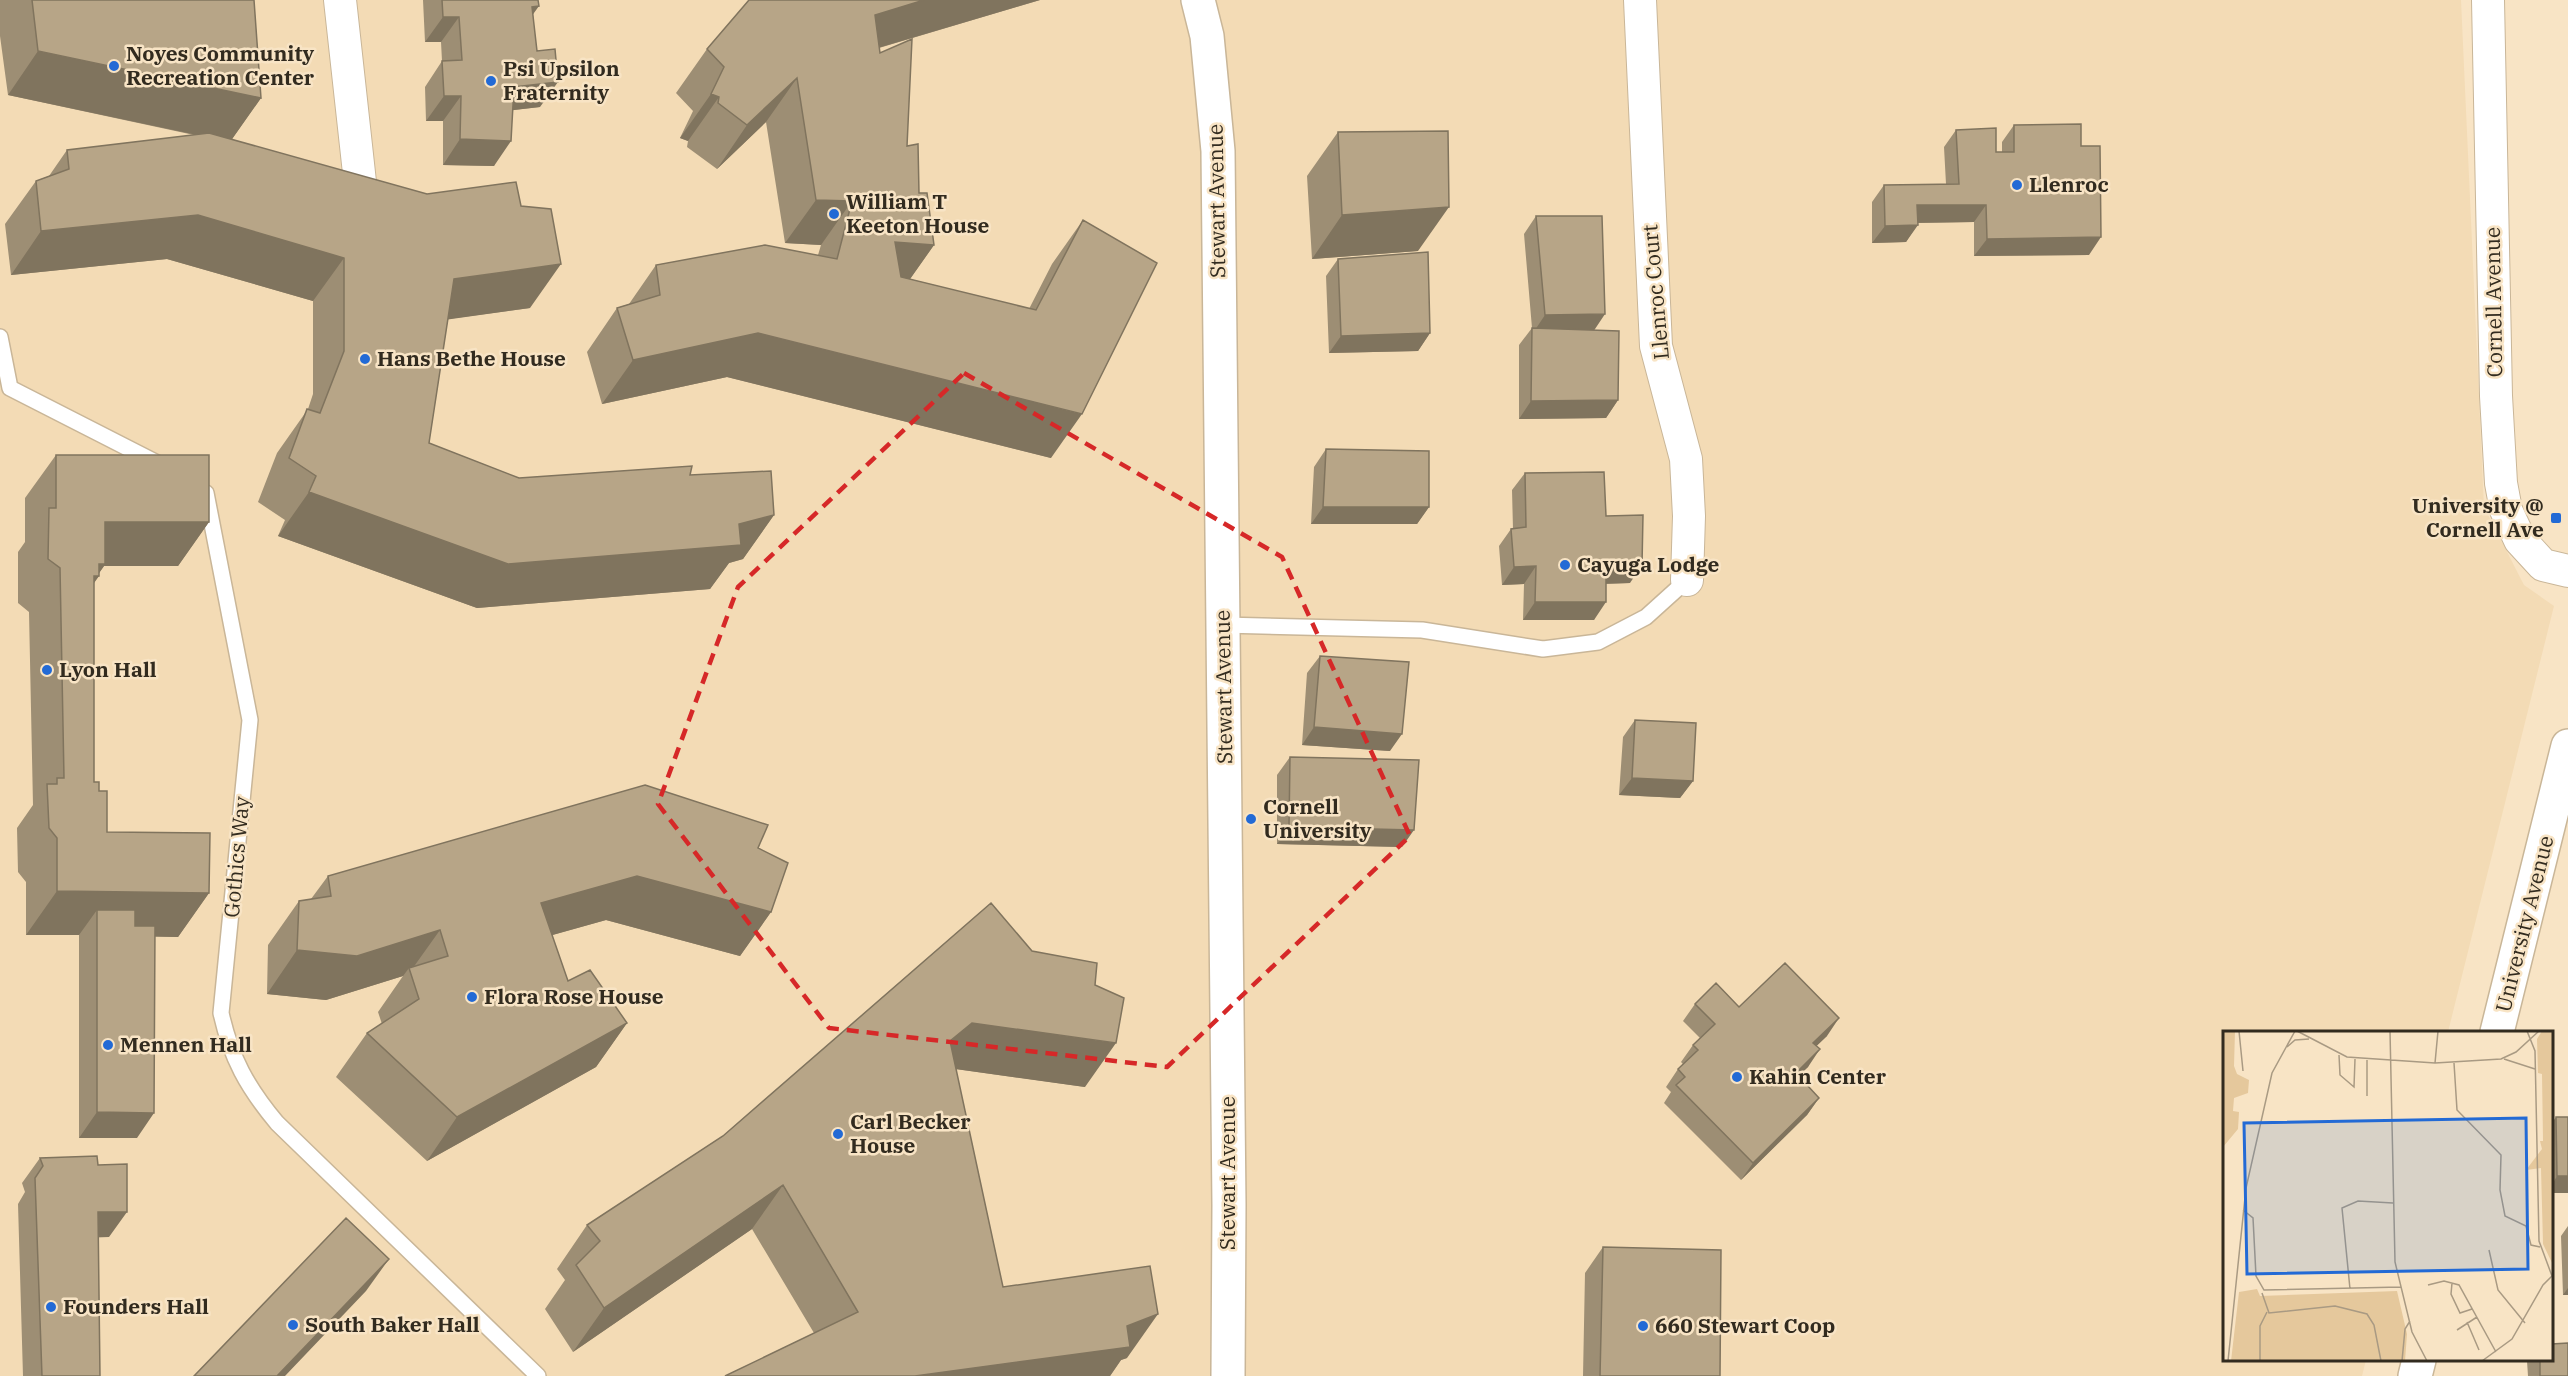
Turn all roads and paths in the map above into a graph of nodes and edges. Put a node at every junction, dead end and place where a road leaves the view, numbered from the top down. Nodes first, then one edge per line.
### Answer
1 (340, 0) edge
2 (1198, 0) edge
3 (1640, 0) edge
4 (2488, 0) edge
5 (360, 183) edge
6 (0, 337) edge
7 (174, 472) edge
8 (194, 482) edge
9 (2568, 572) edge
10 (1687, 580) joint
11 (1223, 625) junction
12 (2568, 746) edge
13 (2497, 1031) edge
14 (2419, 1361) edge
15 (538, 1376) edge
16 (1228, 1376) edge
17 (2415, 1376) edge

1 - 5 street
2 - 11 street, Stewart Avenue
3 - 10 street, Llenroc Court
4 - 9 street, Cornell Avenue
6 - 7 lane
8 - 15 lane, Gothics Way
10 - 11 lane
11 - 16 street, Stewart Avenue
12 - 13 street, University Avenue
14 - 17 street

